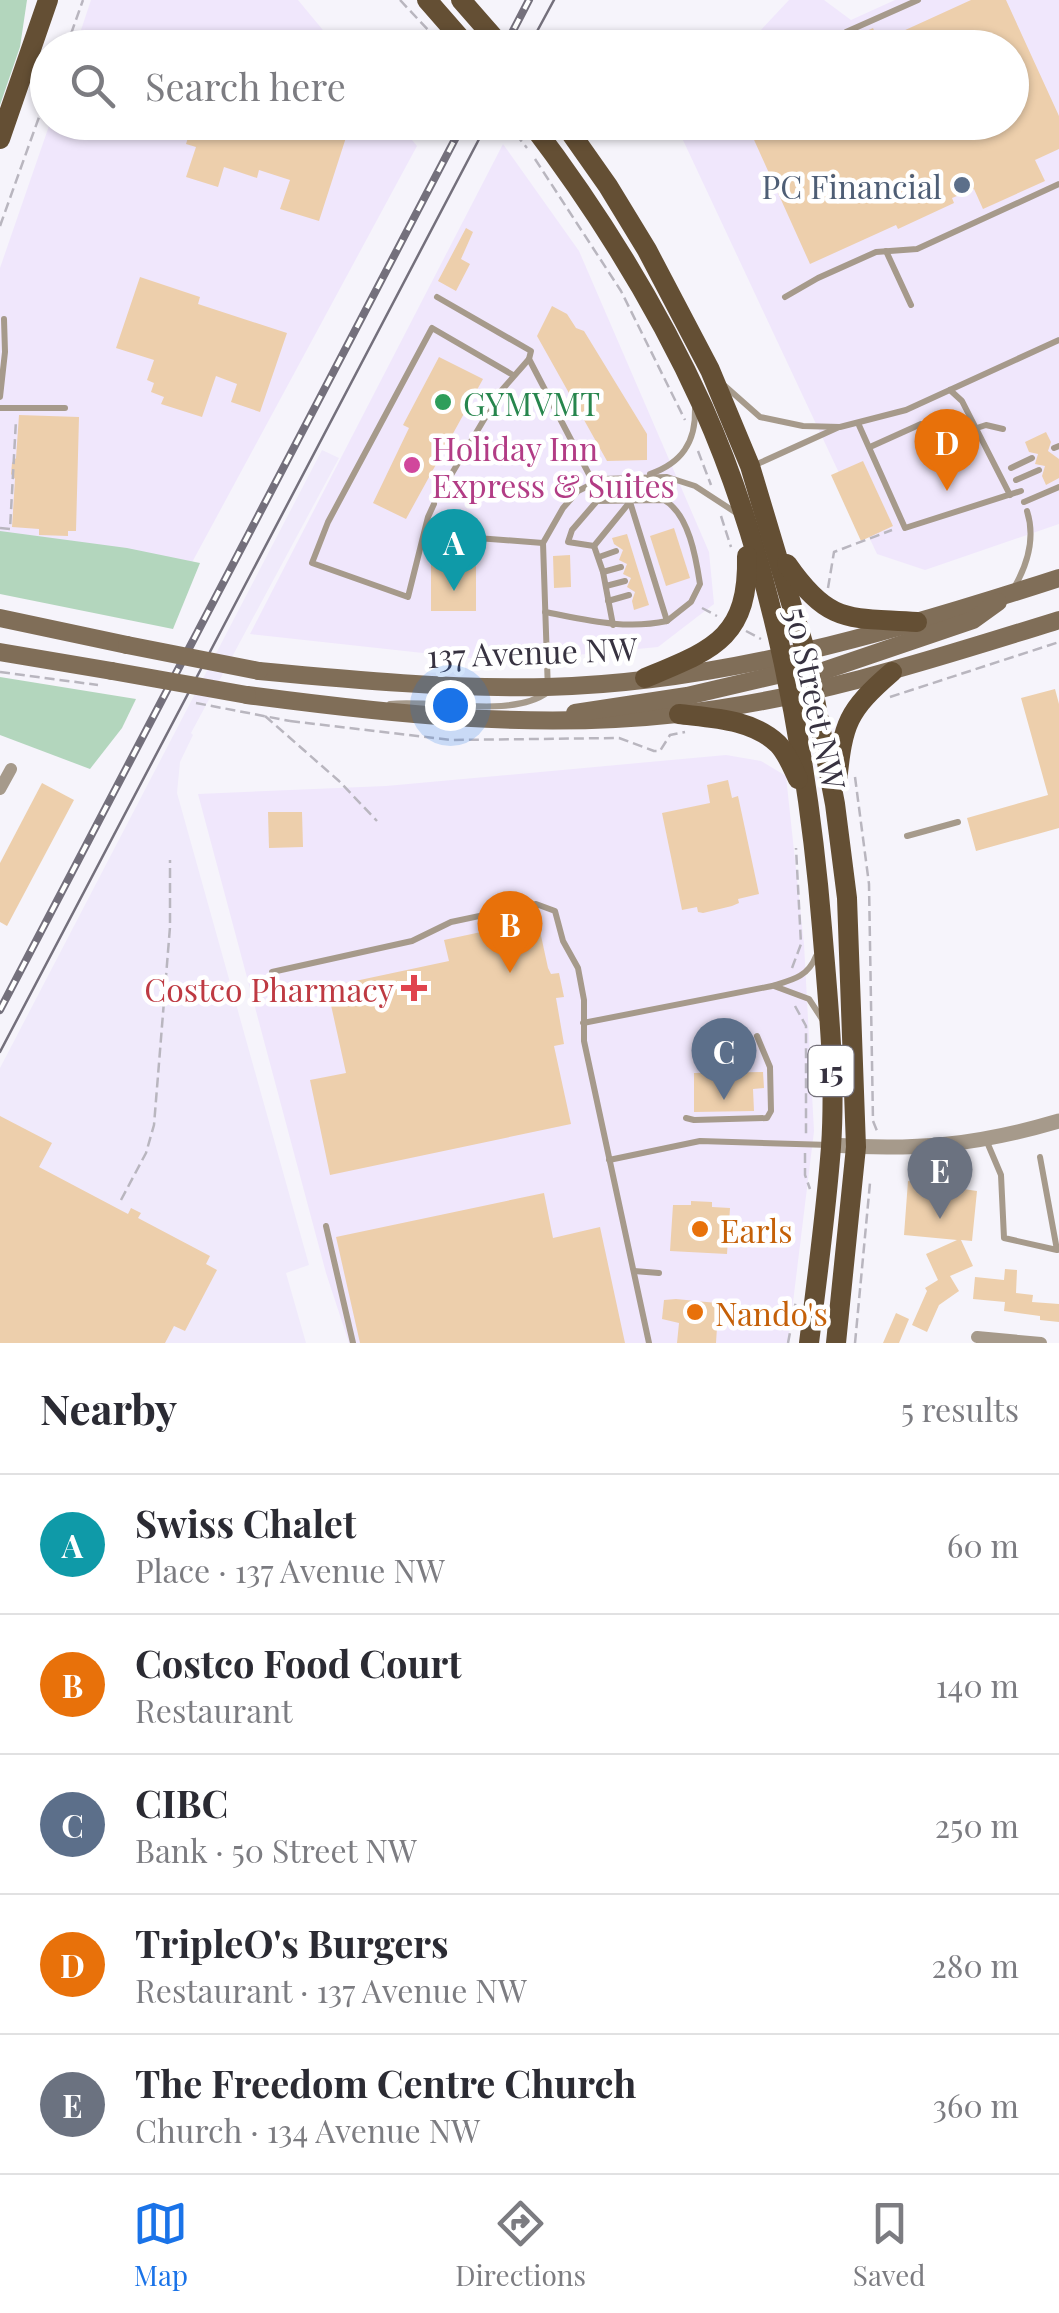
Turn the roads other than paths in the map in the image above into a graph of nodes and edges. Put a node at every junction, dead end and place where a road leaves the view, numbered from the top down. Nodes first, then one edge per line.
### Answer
1 (48, 0) edge
2 (461, 0) edge
3 (918, 0) edge
4 (423, 6) edge
5 (38, 30) edge
6 (449, 30) edge
7 (487, 30) edge
8 (850, 30) edge
9 (30, 52) edge
10 (0, 139) edge
11 (536, 140) edge
12 (576, 140) edge
13 (1059, 184) edge
14 (886, 251) junction
15 (438, 297) dead end
16 (785, 298) dead end
17 (911, 305) dead end
18 (4, 318) dead end
19 (1059, 340) edge
20 (529, 359) junction
21 (682, 365) junction
22 (710, 370) junction
23 (513, 375) junction
24 (950, 390) junction
25 (0, 398) edge
26 (916, 406) junction
27 (0, 408) edge
28 (65, 408) dead end
29 (858, 423) junction
30 (921, 424) junction
31 (840, 426) junction
32 (974, 427) junction
33 (1004, 429) dead end
34 (870, 447) junction
35 (1032, 458) dead end
36 (736, 460) junction
37 (1011, 468) dead end
38 (1039, 470) dead end
39 (628, 476) junction
40 (644, 476) junction
41 (1016, 480) dead end
42 (594, 482) junction
43 (445, 485) dead end
44 (1059, 487) edge
45 (1021, 491) dead end
46 (1010, 495) junction
47 (630, 502) junction
48 (434, 504) dead end
49 (745, 524) junction
50 (424, 534) junction
51 (642, 542) junction
52 (543, 543) junction
53 (594, 546) junction
54 (631, 546) dead end
55 (778, 550) junction
56 (616, 551) dead end
57 (598, 557) junction
58 (648, 558) junction
59 (636, 562) dead end
60 (621, 567) dead end
61 (603, 572) junction
62 (652, 574) junction
63 (640, 577) dead end
64 (1059, 578) edge
65 (625, 581) dead end
66 (606, 586) junction
67 (656, 587) junction
68 (645, 590) dead end
69 (1011, 593) junction
70 (630, 595) dead end
71 (608, 601) junction
72 (545, 612) junction
73 (0, 618) edge
74 (1059, 620) edge
75 (667, 621) junction
76 (917, 622) junction
77 (613, 625) junction
78 (0, 652) edge
79 (806, 653) junction
80 (784, 665) junction
81 (892, 672) junction
82 (645, 678) junction
83 (811, 683) junction
84 (550, 687) junction
85 (790, 695) junction
86 (348, 708) junction
87 (680, 714) junction
88 (546, 721) junction
89 (11, 768) dead end
90 (0, 788) edge
91 (808, 798) junction
92 (835, 804) junction
93 (958, 822) dead end
94 (908, 836) dead end
95 (819, 889) junction
96 (272, 972) dead end
97 (772, 986) junction
98 (583, 1023) junction
99 (757, 1036) dead end
100 (832, 1041) junction
101 (686, 1118) dead end
102 (1059, 1121) edge
103 (987, 1141) junction
104 (831, 1146) junction
105 (856, 1147) junction
106 (1040, 1157) dead end
107 (610, 1160) junction
108 (326, 1226) dead end
109 (634, 1271) junction
110 (659, 1274) dead end
111 (977, 1337) dead end
112 (353, 1343) edge
113 (649, 1343) edge
114 (808, 1343) edge
115 (836, 1343) edge
116 (1041, 1343) edge

1 - 5 main road
2 - 7 main road
3 - 8 lane
4 - 6 main road
9 - 10 main road
11 - 21 main road, 50 Street NW
12 - 22 main road, 50 Street NW
13 - 14 lane
14 - 16 lane
14 - 17 lane
15 - 20 lane
18 - 25 lane
19 - 24 lane
20 - 23 lane
20 - 42 lane
21 - 36 main road, 50 Street NW
21 - 40 lane
22 - 31 lane
22 - 36 main road, 50 Street NW
23 - 43 lane
23 - 50 lane
24 - 26 lane
24 - 32 lane
26 - 29 lane
26 - 30 lane
27 - 28 lane
29 - 31 lane
29 - 34 lane
30 - 32 lane
30 - 34 lane
31 - 36 lane
32 - 33 lane
32 - 46 lane
34 - 46 lane
35 - 37 lane
36 - 49 main road, 50 Street NW
36 - 55 main road, 50 Street NW
38 - 41 lane
39 - 40 lane
39 - 42 lane
39 - 47 lane
40 - 49 lane
42 - 52 lane
44 - 69 lane
45 - 46 lane
47 - 51 lane
47 - 53 lane
47 - 53 lane
47 - 75 lane
48 - 50 lane
49 - 80 main road, 50 Street NW
49 - 82 main road
50 - 52 lane
51 - 54 lane
51 - 58 lane
52 - 72 lane
53 - 57 lane
55 - 76 main road
55 - 79 main road, 50 Street NW
56 - 57 lane
57 - 61 lane
58 - 59 lane
58 - 62 lane
60 - 61 lane
61 - 66 lane
62 - 63 lane
62 - 67 lane
64 - 69 main road, 137 Avenue NW
65 - 66 lane
66 - 71 lane
67 - 68 lane
67 - 75 lane
69 - 76 main road, 137 Avenue NW
69 - 83 main road
70 - 71 lane
71 - 77 lane
72 - 77 lane
72 - 84 lane
73 - 84 main road, 137 Avenue NW, bridge
74 - 81 main road, 137 Avenue NW
75 - 77 lane
76 - 79 main road, 137 Avenue NW
78 - 86 main road, 137 Avenue NW, bridge
79 - 80 main road, 137 Avenue NW
79 - 83 main road, 50 Street NW
80 - 82 main road, 137 Avenue NW
80 - 85 main road, 50 Street NW
80 - 88 main road
81 - 83 main road, 137 Avenue NW
81 - 92 main road
82 - 84 main road, 137 Avenue NW
83 - 85 main road, 137 Avenue NW
83 - 92 main road, 50 Street NW
84 - 86 lane
85 - 87 main road, 137 Avenue NW
85 - 91 main road, 50 Street NW
86 - 88 main road, 137 Avenue NW
87 - 88 main road, 137 Avenue NW
87 - 91 main road
89 - 90 street
91 - 95 main road, 50 Street NW / 15
92 - 105 main road, 50 Street NW / 15
93 - 94 lane
95 - 97 lane
95 - 100 main road, 50 Street NW / 15
96 - 98 lane
97 - 98 lane
97 - 100 lane
98 - 107 lane
99 - 101 lane
100 - 104 main road, 50 Street NW / 15
102 - 103 street
103 - 105 street
103 - 106 lane
104 - 105 street
104 - 107 lane
104 - 114 main road, 50 Street NW / 15
105 - 115 main road, 50 Street NW / 15
107 - 109 lane
108 - 112 lane
109 - 110 lane
109 - 113 lane
111 - 116 street

